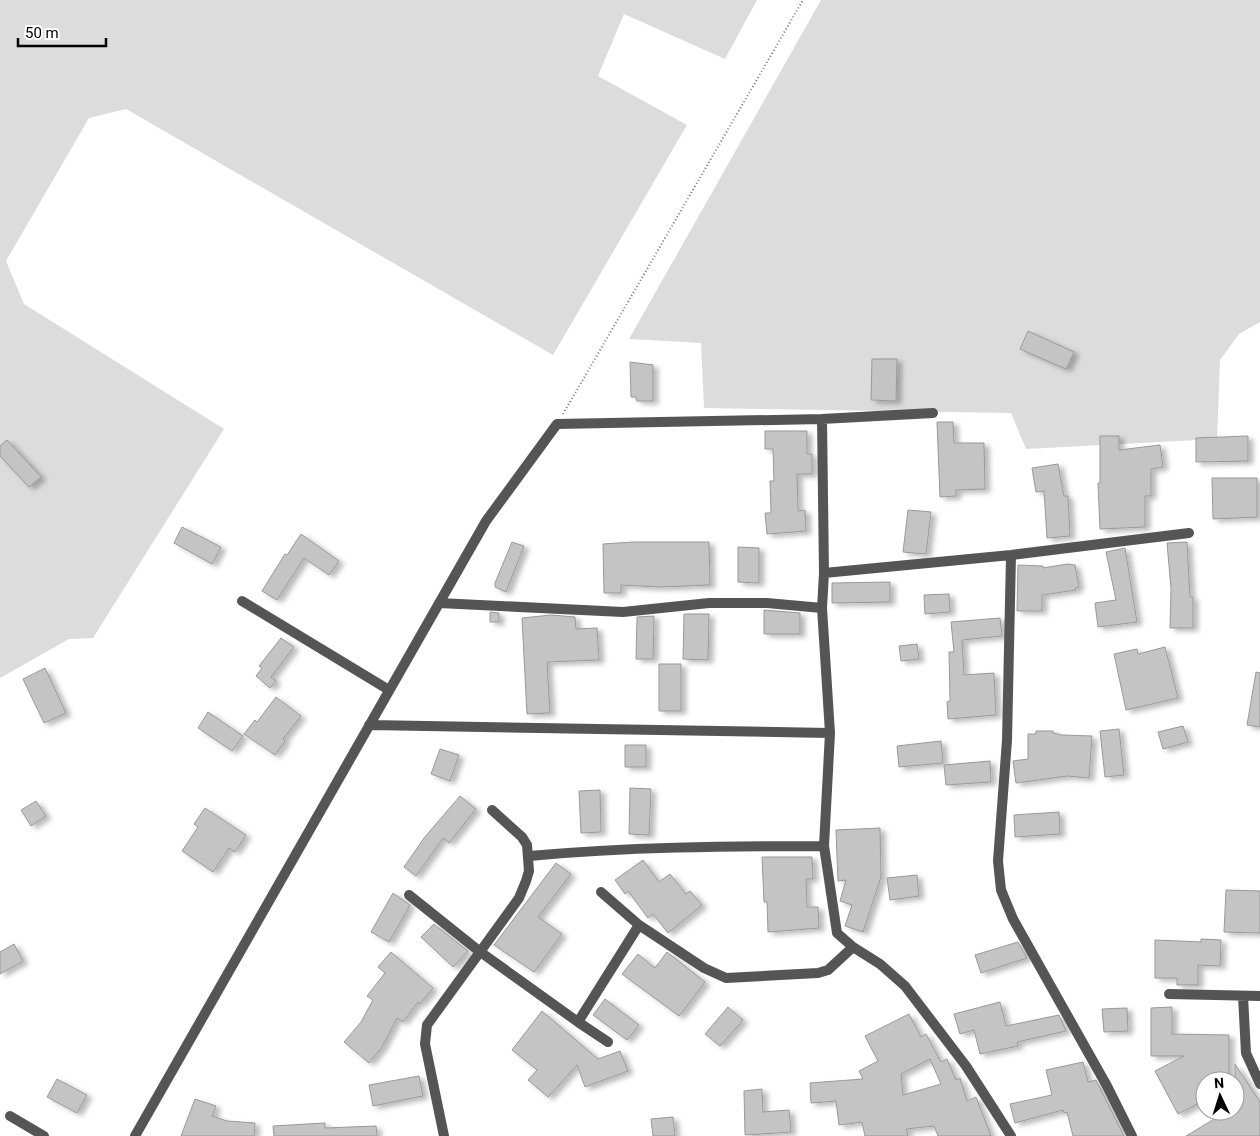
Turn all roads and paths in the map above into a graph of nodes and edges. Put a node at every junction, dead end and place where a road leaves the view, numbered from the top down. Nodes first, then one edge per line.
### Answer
1 (803, 0) edge
2 (933, 413) dead end
3 (822, 419) junction
4 (557, 424) junction
5 (1189, 533) dead end
6 (1011, 555) junction
7 (824, 573) junction
8 (242, 601) dead end
9 (439, 603) junction
10 (822, 608) junction
11 (388, 690) junction
12 (369, 725) junction
13 (830, 733) junction
14 (492, 810) dead end
15 (824, 846) junction
16 (529, 856) junction
17 (601, 892) dead end
18 (409, 895) dead end
19 (639, 925) junction
20 (853, 948) junction
21 (479, 951) junction
22 (1169, 994) dead end
23 (1242, 996) junction
24 (1260, 996) edge
25 (578, 1022) junction
26 (608, 1042) dead end
27 (1260, 1084) edge
28 (10, 1116) dead end
29 (44, 1136) edge
30 (135, 1136) edge
31 (444, 1136) edge
32 (1011, 1136) edge
33 (1132, 1136) edge

1 - 4 path
2 - 3 street
3 - 4 street
3 - 7 street
4 - 9 street
5 - 6 street
6 - 7 street
6 - 33 street
7 - 10 street
8 - 11 street
9 - 10 street
9 - 11 street
10 - 13 street
11 - 12 street
12 - 13 street
12 - 30 street
13 - 15 street
14 - 16 street
15 - 16 street
15 - 20 street
16 - 21 street
17 - 19 street
18 - 21 street
19 - 20 street
19 - 25 street
20 - 32 street
21 - 25 street
21 - 31 street
22 - 23 street
23 - 24 street
23 - 27 street
25 - 26 street
28 - 29 street

